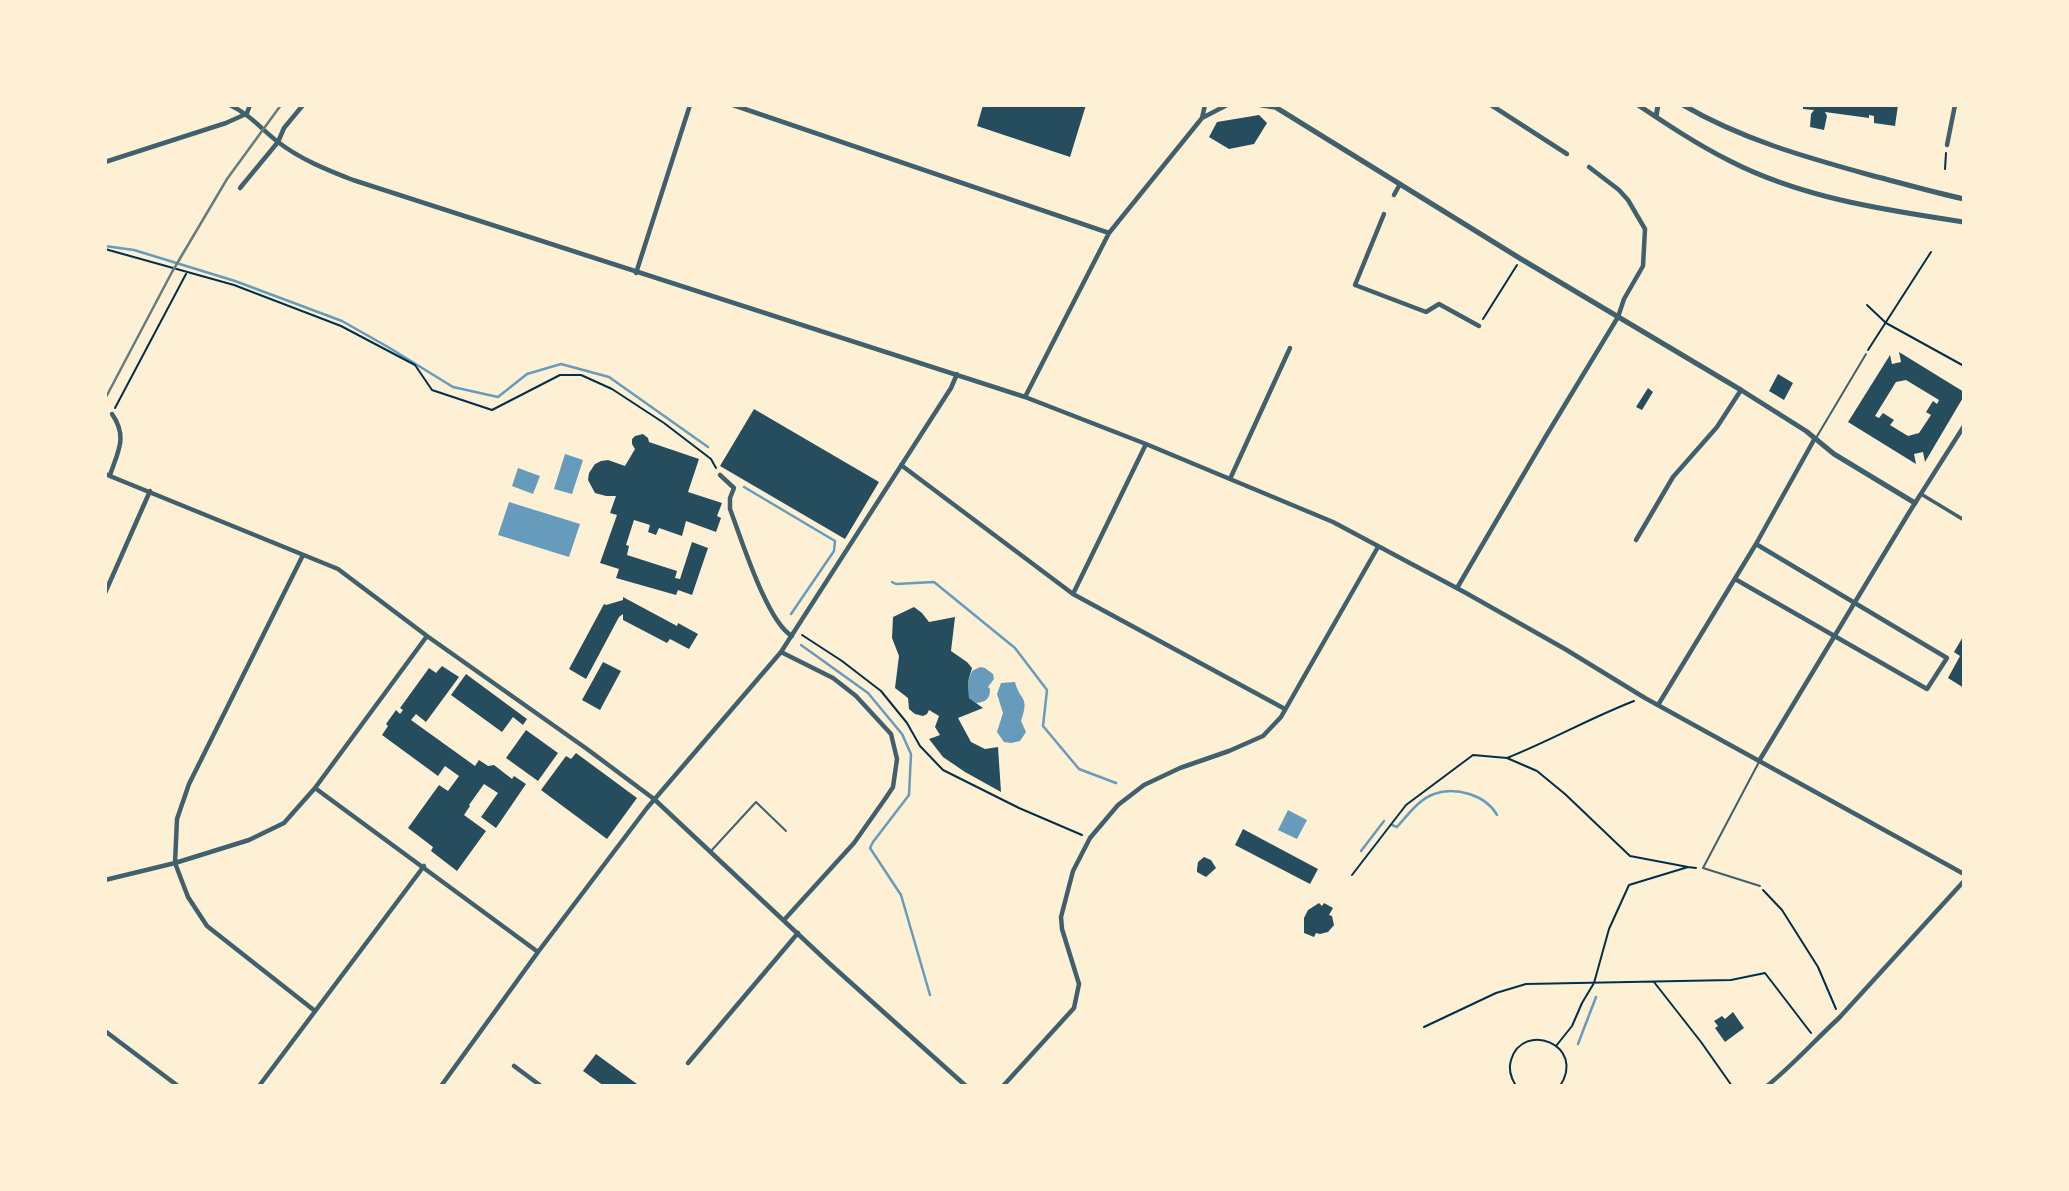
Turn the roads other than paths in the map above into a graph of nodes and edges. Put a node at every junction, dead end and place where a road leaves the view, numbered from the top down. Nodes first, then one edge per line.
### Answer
1 (230, 105) edge
2 (250, 105) edge
3 (303, 105) edge
4 (690, 105) edge
5 (733, 105) edge
6 (1205, 105) edge
7 (1227, 105) edge
8 (1261, 105) edge
9 (1491, 105) edge
10 (1638, 105) edge
11 (1658, 105) edge
12 (1683, 105) edge
13 (1955, 105) edge
14 (1273, 106) edge
15 (247, 113) junction
16 (1656, 117) junction
17 (1202, 118) junction
18 (278, 142) junction
19 (1947, 145) road end
20 (1567, 154) dead end
21 (105, 162) edge
22 (1589, 167) dead end
23 (1400, 183) junction
24 (240, 188) dead end
25 (1394, 195) dead end
26 (1964, 199) edge
27 (1384, 214) dead end
28 (1964, 222) edge
29 (1109, 233) junction
30 (636, 272) junction
31 (1618, 317) junction
32 (1479, 326) road end
33 (1290, 348) dead end
34 (1866, 354) road end
35 (957, 374) junction
36 (1741, 390) junction
37 (1025, 397) junction
38 (112, 414) road end
39 (1964, 426) edge
40 (1815, 438) junction
41 (1146, 443) junction
42 (901, 465) junction
43 (108, 474) edge
44 (720, 475) road end
45 (1230, 479) junction
46 (150, 491) junction
47 (1921, 494) junction
48 (1915, 503) junction
49 (1964, 520) edge
50 (1636, 541) dead end
51 (1756, 544) junction
52 (1378, 547) junction
53 (303, 554) junction
54 (1735, 579) junction
55 (1457, 588) junction
56 (105, 593) edge
57 (1073, 594) junction
58 (1856, 603) junction
59 (794, 633) junction
60 (427, 636) junction
61 (1835, 638) junction
62 (781, 652) junction
63 (1658, 705) junction
64 (1285, 709) junction
65 (1759, 761) junction
66 (315, 788) junction
67 (654, 799) junction
68 (786, 831) dead end
69 (710, 852) junction
70 (175, 863) junction
71 (424, 866) junction
72 (1964, 874) edge
73 (105, 880) edge
74 (1964, 881) edge
75 (1760, 886) road end
76 (784, 920) junction
77 (798, 933) junction
78 (538, 952) junction
79 (315, 1011) junction
80 (105, 1031) edge
81 (688, 1063) dead end
82 (514, 1066) dead end
83 (178, 1086) edge
84 (258, 1086) edge
85 (441, 1086) edge
86 (541, 1086) edge
87 (966, 1086) edge
88 (1003, 1086) edge
89 (1767, 1086) edge

1 - 15 street
2 - 15 street
3 - 18 street
4 - 30 street
5 - 29 street
6 - 17 street
7 - 17 street
8 - 14 street
9 - 20 street
10 - 16 street
11 - 16 street
12 - 26 street
13 - 19 street
14 - 23 street
15 - 18 street
15 - 21 street
16 - 28 street
17 - 29 street
18 - 24 street
18 - 30 street
22 - 31 street
23 - 25 street
23 - 31 street
27 - 32 street
29 - 37 street
30 - 35 street
31 - 36 street
31 - 55 street
33 - 45 street
34 - 40 lane
35 - 37 street
35 - 42 street
36 - 40 street
36 - 50 street
37 - 41 street
38 - 43 street
39 - 47 street
40 - 48 street
40 - 51 street
41 - 45 street
41 - 57 street
42 - 57 street
42 - 59 street
43 - 46 street
44 - 59 street
45 - 52 street
46 - 53 street
46 - 56 street
47 - 48 street
47 - 49 street
48 - 58 street
51 - 54 street
51 - 58 street
52 - 55 street
52 - 64 street
53 - 60 street
53 - 70 street
54 - 61 street
54 - 63 street
55 - 63 street
57 - 64 street
58 - 61 street
58 - 61 street
59 - 62 street
60 - 66 street
60 - 67 street
61 - 65 street
62 - 67 street
62 - 76 street
63 - 65 street
64 - 88 street
65 - 72 street
65 - 75 lane
66 - 70 street
66 - 71 street
67 - 69 street
67 - 78 street
68 - 69 lane
69 - 76 street
70 - 73 street
70 - 79 street
71 - 78 street
71 - 79 street
74 - 89 street
76 - 77 street
77 - 81 street
77 - 87 street
78 - 85 street
79 - 84 street
80 - 83 street
82 - 86 street

